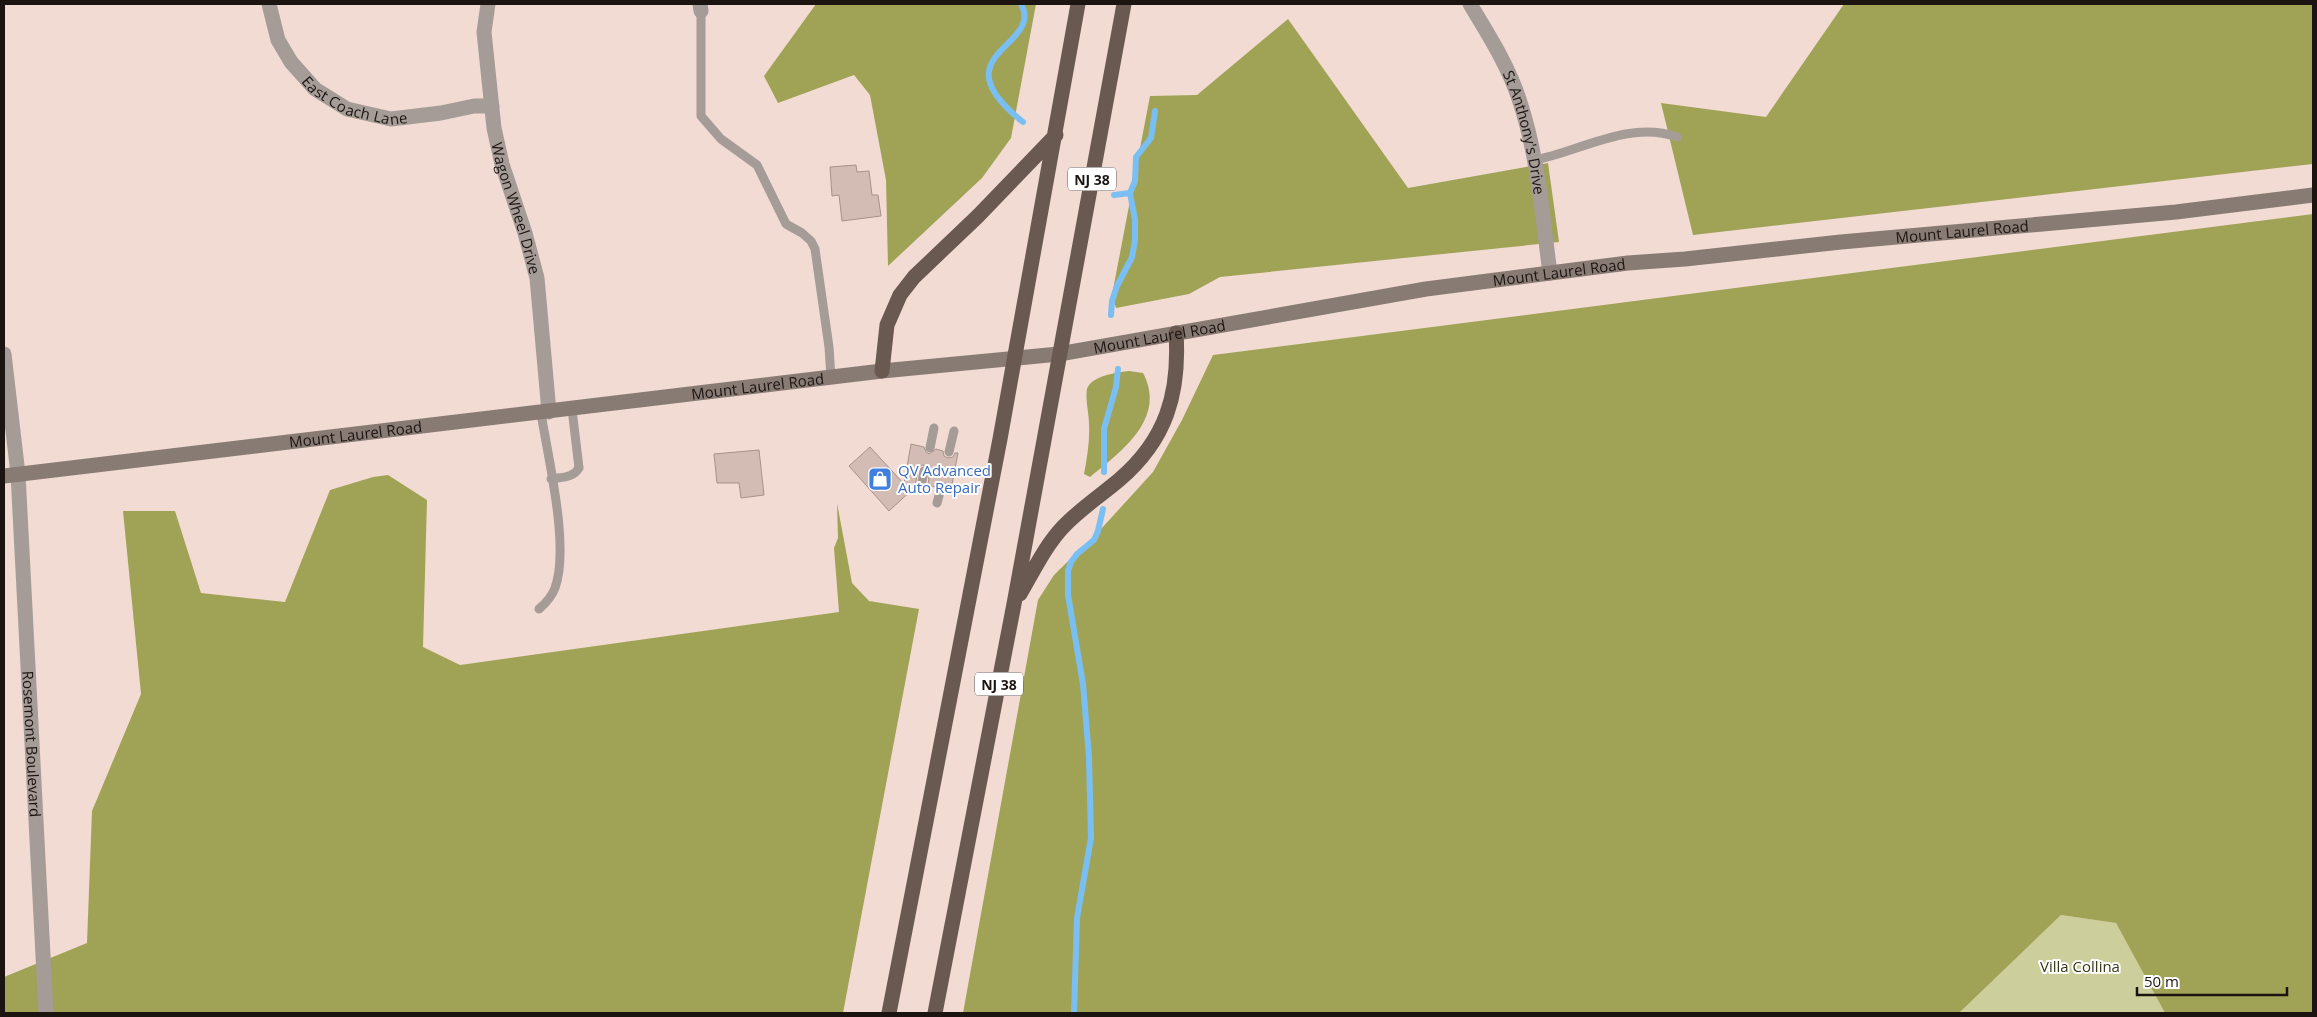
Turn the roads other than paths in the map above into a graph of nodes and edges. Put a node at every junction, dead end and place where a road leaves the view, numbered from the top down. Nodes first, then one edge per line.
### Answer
1 (269, 4) edge
2 (488, 4) edge
3 (1078, 4) edge
4 (1124, 4) edge
5 (1470, 4) edge
6 (700, 8) edge
7 (492, 106) junction
8 (1056, 135) junction
9 (1677, 137) dead end
10 (1535, 160) junction
11 (2313, 195) edge
12 (1550, 273) junction
13 (1176, 333) junction
14 (4, 354) edge
15 (1060, 354) junction
16 (1015, 358) junction
17 (882, 372) junction
18 (832, 378) junction
19 (572, 409) junction
20 (545, 412) junction
21 (934, 428) dead end
22 (954, 431) dead end
23 (930, 448) dead end
24 (949, 452) dead end
25 (924, 471) dead end
26 (11, 475) edge
27 (551, 479) junction
28 (921, 487) dead end
29 (941, 488) dead end
30 (937, 503) dead end
31 (1014, 604) junction
32 (539, 608) dead end
33 (46, 1013) edge
34 (889, 1013) edge
35 (935, 1013) edge

1 - 7 street, East Coach Lane
2 - 7 street, Wagon Wheel Drive
3 - 8 highway, NJ 38
4 - 15 highway, NJ 38
5 - 10 street, St Anthony's Drive
6 - 18 lane
7 - 20 street, Wagon Wheel Drive
8 - 16 highway, NJ 38
8 - 17 highway
9 - 10 lane
10 - 12 street, St Anthony's Drive
11 - 12 main road, Mount Laurel Road
12 - 13 main road, Mount Laurel Road
13 - 15 main road, Mount Laurel Road
13 - 31 highway
14 - 26 street, Rosemont Boulevard
15 - 16 main road, Mount Laurel Road
15 - 31 highway, NJ 38
16 - 17 main road, Mount Laurel Road
16 - 34 highway, NJ 38
17 - 18 main road, Mount Laurel Road
18 - 19 main road, Mount Laurel Road
19 - 20 main road, Mount Laurel Road
19 - 27 lane
20 - 26 main road, Mount Laurel Road
20 - 27 lane
21 - 23 lane
22 - 24 lane
25 - 28 lane
26 - 33 street, Rosemont Boulevard
27 - 32 lane
29 - 30 lane
31 - 35 highway, NJ 38

